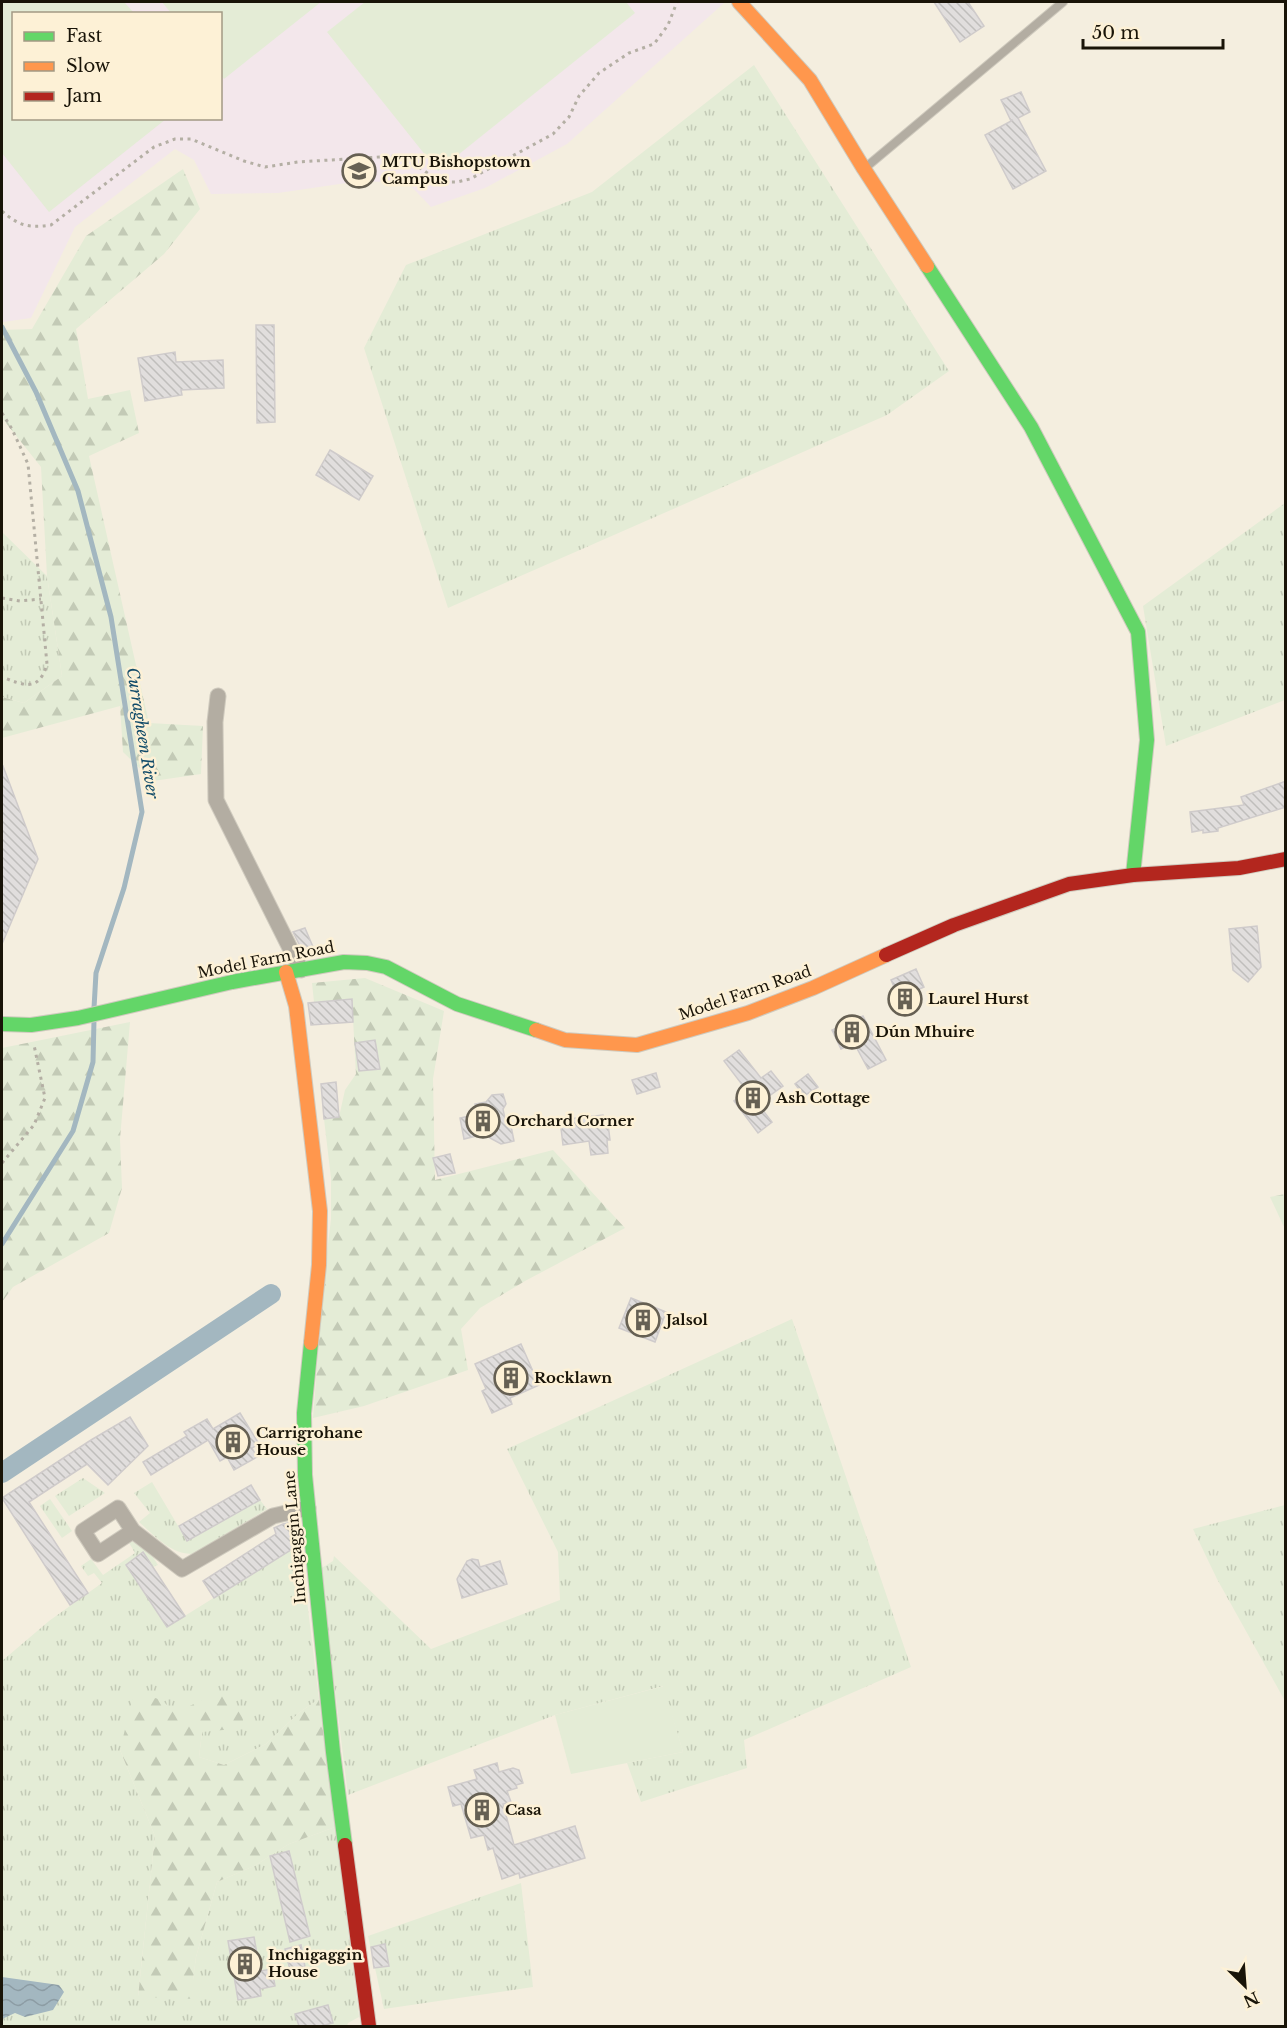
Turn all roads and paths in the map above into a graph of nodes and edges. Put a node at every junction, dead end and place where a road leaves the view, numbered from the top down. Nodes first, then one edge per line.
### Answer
1 (677, 2) edge
2 (739, 2) edge
3 (1063, 2) edge
4 (864, 168) junction
5 (2, 211) edge
6 (2, 413) edge
7 (2, 598) edge
8 (41, 599) junction
9 (2, 677) edge
10 (218, 696) dead end
11 (1286, 859) edge
12 (1133, 875) junction
13 (293, 971) junction
14 (2, 1024) edge
15 (31, 1025) junction
16 (2, 1163) edge
17 (308, 1509) junction
18 (133, 1531) dead end
19 (369, 2026) edge

1 - 5 path
2 - 4 street
3 - 4 lane
4 - 12 street
6 - 8 path
7 - 8 path
8 - 9 path
10 - 13 street
11 - 12 street, Model Farm Road
12 - 13 street, Model Farm Road
13 - 15 street, Model Farm Road
13 - 17 street, Inchigaggin Lane
14 - 15 street, Model Farm Road
15 - 16 path
17 - 18 street
17 - 19 street, Inchigaggin Lane

